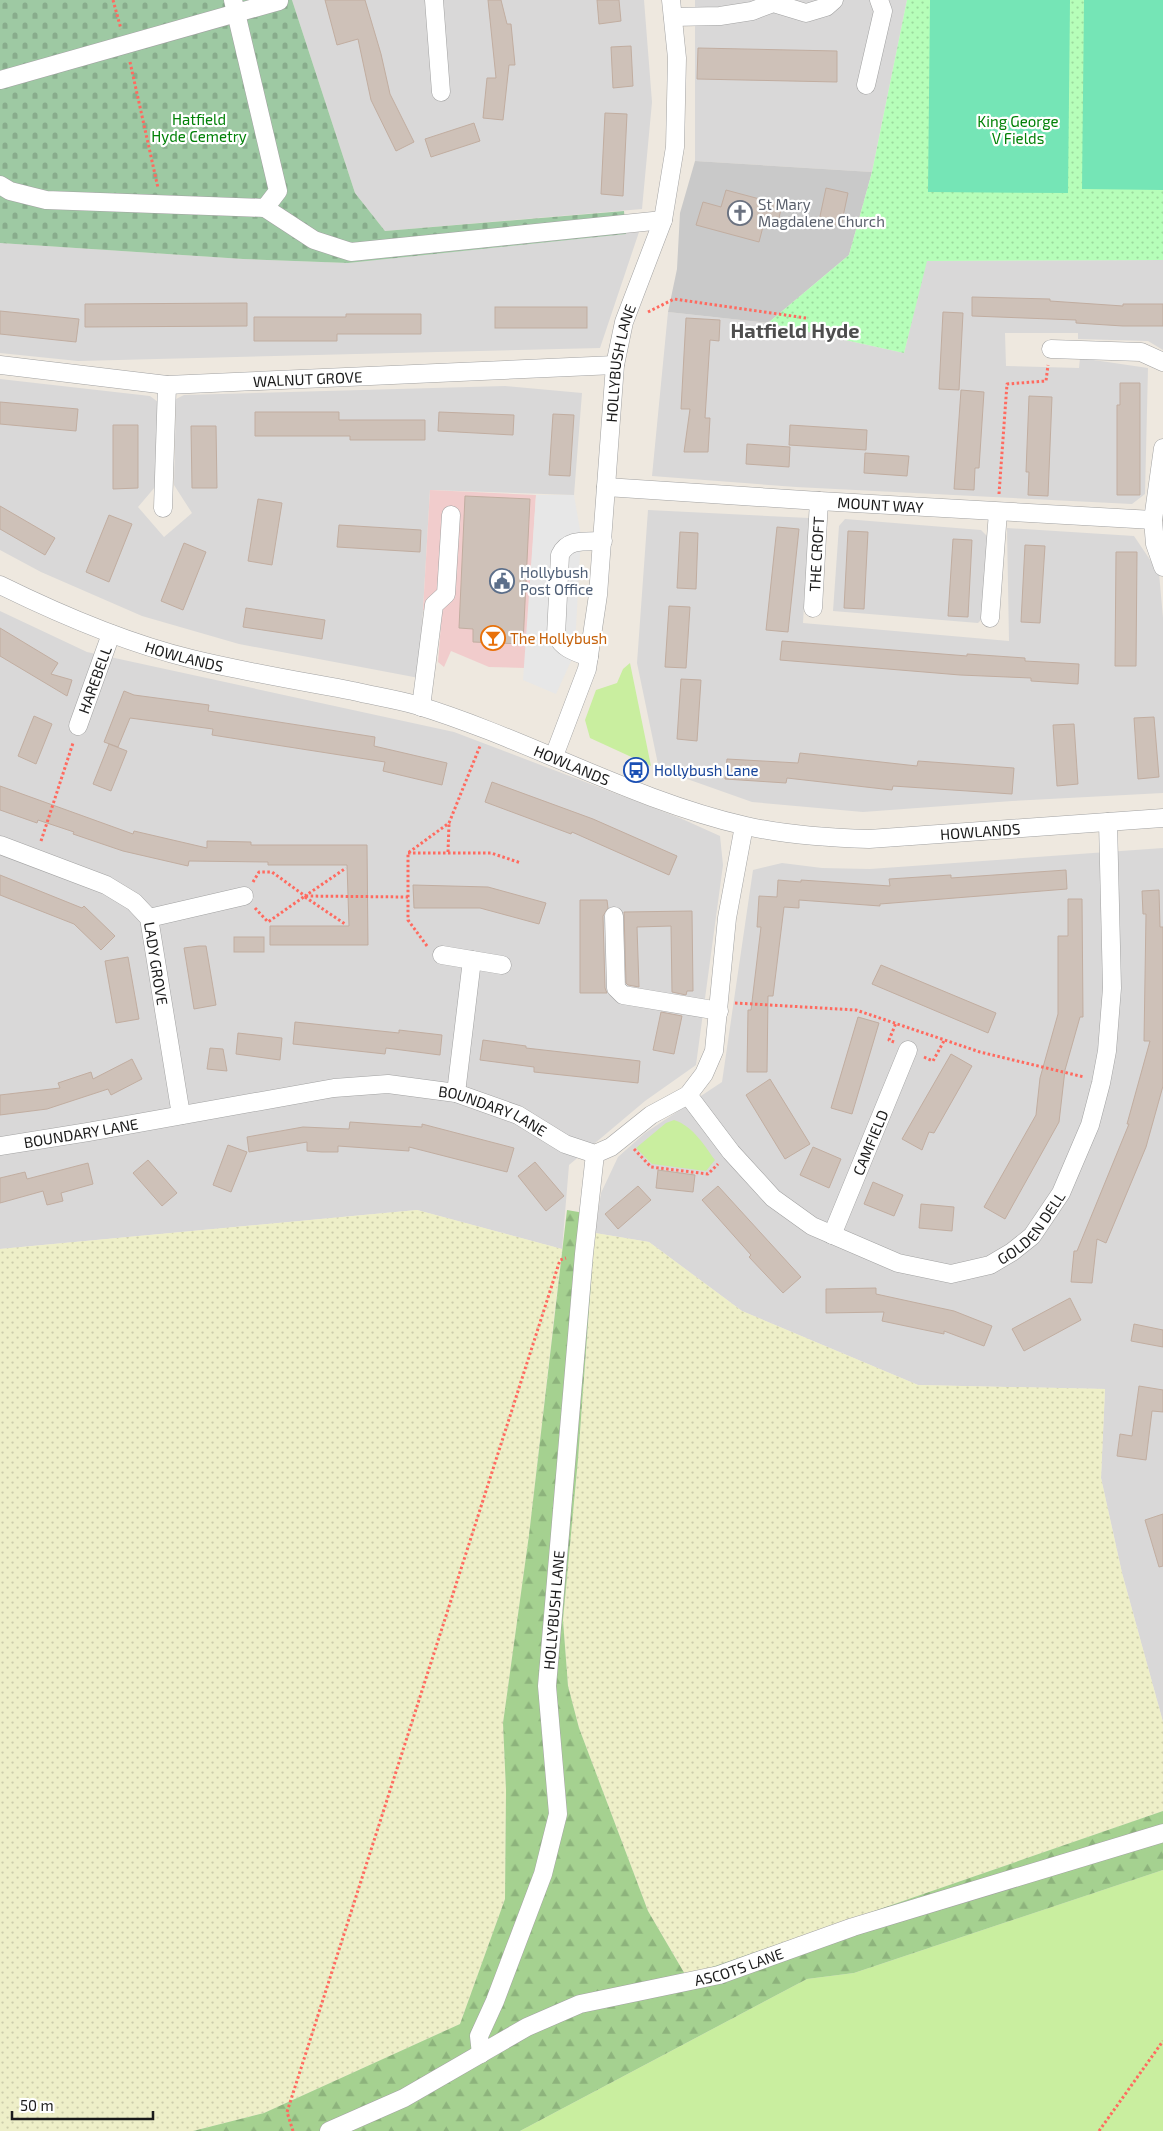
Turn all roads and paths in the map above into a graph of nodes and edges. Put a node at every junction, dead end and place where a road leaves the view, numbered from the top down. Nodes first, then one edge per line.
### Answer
1 (113, 0) edge
2 (434, 0) edge
3 (834, 0) edge
4 (879, 0) edge
5 (279, 1) edge
6 (234, 7) edge
7 (672, 9) edge
8 (126, 44) junction
9 (0, 80) edge
10 (866, 85) dead end
11 (441, 92) dead end
12 (0, 185) edge
13 (162, 205) junction
14 (265, 208) junction
15 (664, 220) junction
16 (806, 318) dead end
17 (624, 322) junction
18 (1051, 349) joint
19 (1163, 362) edge
20 (0, 365) edge
21 (615, 365) junction
22 (167, 385) junction
23 (1163, 448) edge
24 (606, 487) junction
25 (819, 501) junction
26 (163, 508) dead end
27 (998, 512) junction
28 (451, 514) dead end
29 (1154, 520) junction
30 (602, 541) junction
31 (1163, 567) edge
32 (0, 585) edge
33 (813, 608) dead end
34 (990, 618) dead end
35 (111, 634) junction
36 (589, 656) junction
37 (421, 707) junction
38 (78, 726) joint
39 (486, 729) junction
40 (554, 756) junction
41 (1163, 818) edge
42 (1108, 822) junction
43 (449, 823) junction
44 (744, 826) junction
45 (0, 845) edge
46 (448, 852) junction
47 (408, 853) junction
48 (35, 859) junction
49 (521, 863) dead end
50 (346, 868) dead end
51 (244, 896) junction
52 (305, 896) junction
53 (408, 897) junction
54 (614, 916) dead end
55 (149, 918) junction
56 (345, 924) dead end
57 (442, 955) joint
58 (472, 960) junction
59 (502, 965) dead end
60 (719, 1011) junction
61 (908, 1050) dead end
62 (456, 1093) junction
63 (688, 1095) junction
64 (180, 1115) junction
65 (623, 1138) junction
66 (0, 1146) edge
67 (731, 1152) junction
68 (594, 1154) junction
69 (832, 1235) junction
70 (584, 1254) junction
71 (1163, 1833) edge
72 (1163, 2041) edge
73 (482, 2054) junction
74 (293, 2131) edge
75 (329, 2131) edge
76 (1098, 2131) edge

1 - 8 path
2 - 11 street
3 - 7 street
4 - 10 street
5 - 6 street
6 - 8 street
6 - 14 street
7 - 15 street, HOLLYBUSH LANE
8 - 9 street
8 - 13 path
12 - 13 street
13 - 14 street
14 - 15 street
15 - 17 street, HOLLYBUSH LANE
16 - 17 path
17 - 21 street, HOLLYBUSH LANE
18 - 19 street
18 - 27 path
20 - 22 street, WALNUT GROVE
21 - 22 street, WALNUT GROVE
21 - 24 street, HOLLYBUSH LANE
22 - 26 street
23 - 29 street
24 - 25 street, MOUNT WAY
24 - 30 street, HOLLYBUSH LANE
25 - 27 street, MOUNT WAY
25 - 33 street, THE CROFT
27 - 29 street, MOUNT WAY
27 - 34 street
28 - 37 street
29 - 31 street
30 - 36 street, HOLLYBUSH LANE
30 - 36 street
32 - 35 street, HOWLANDS
35 - 37 street, HOWLANDS
35 - 38 street, HAREBELL
36 - 40 street, HOLLYBUSH LANE
37 - 39 street, HOWLANDS
38 - 48 path
39 - 40 street, HOWLANDS
39 - 43 path
40 - 44 street, HOWLANDS
41 - 42 street, HOWLANDS
42 - 44 street, HOWLANDS
42 - 69 street, GOLDEN DELL
43 - 46 path
43 - 47 path
44 - 60 street
45 - 48 street, LADY GROVE
46 - 47 path
46 - 49 path
47 - 53 path
48 - 55 street, LADY GROVE
50 - 52 path
51 - 52 path
51 - 52 path
51 - 55 street
52 - 53 path
52 - 56 path
53 - 57 path
54 - 60 street
55 - 64 street, LADY GROVE
57 - 58 street
58 - 59 street
58 - 62 street
60 - 63 street
61 - 69 street, CAMFIELD
62 - 64 street, BOUNDARY LANE
62 - 68 street, BOUNDARY LANE
63 - 65 street
63 - 67 street, GOLDEN DELL
64 - 66 street, BOUNDARY LANE
65 - 67 path
65 - 68 street
67 - 69 street, GOLDEN DELL
68 - 70 street, HOLLYBUSH LANE
70 - 73 street, HOLLYBUSH LANE
70 - 74 path
71 - 73 street, ASCOTS LANE
72 - 76 path
73 - 75 street, ASCOTS LANE

